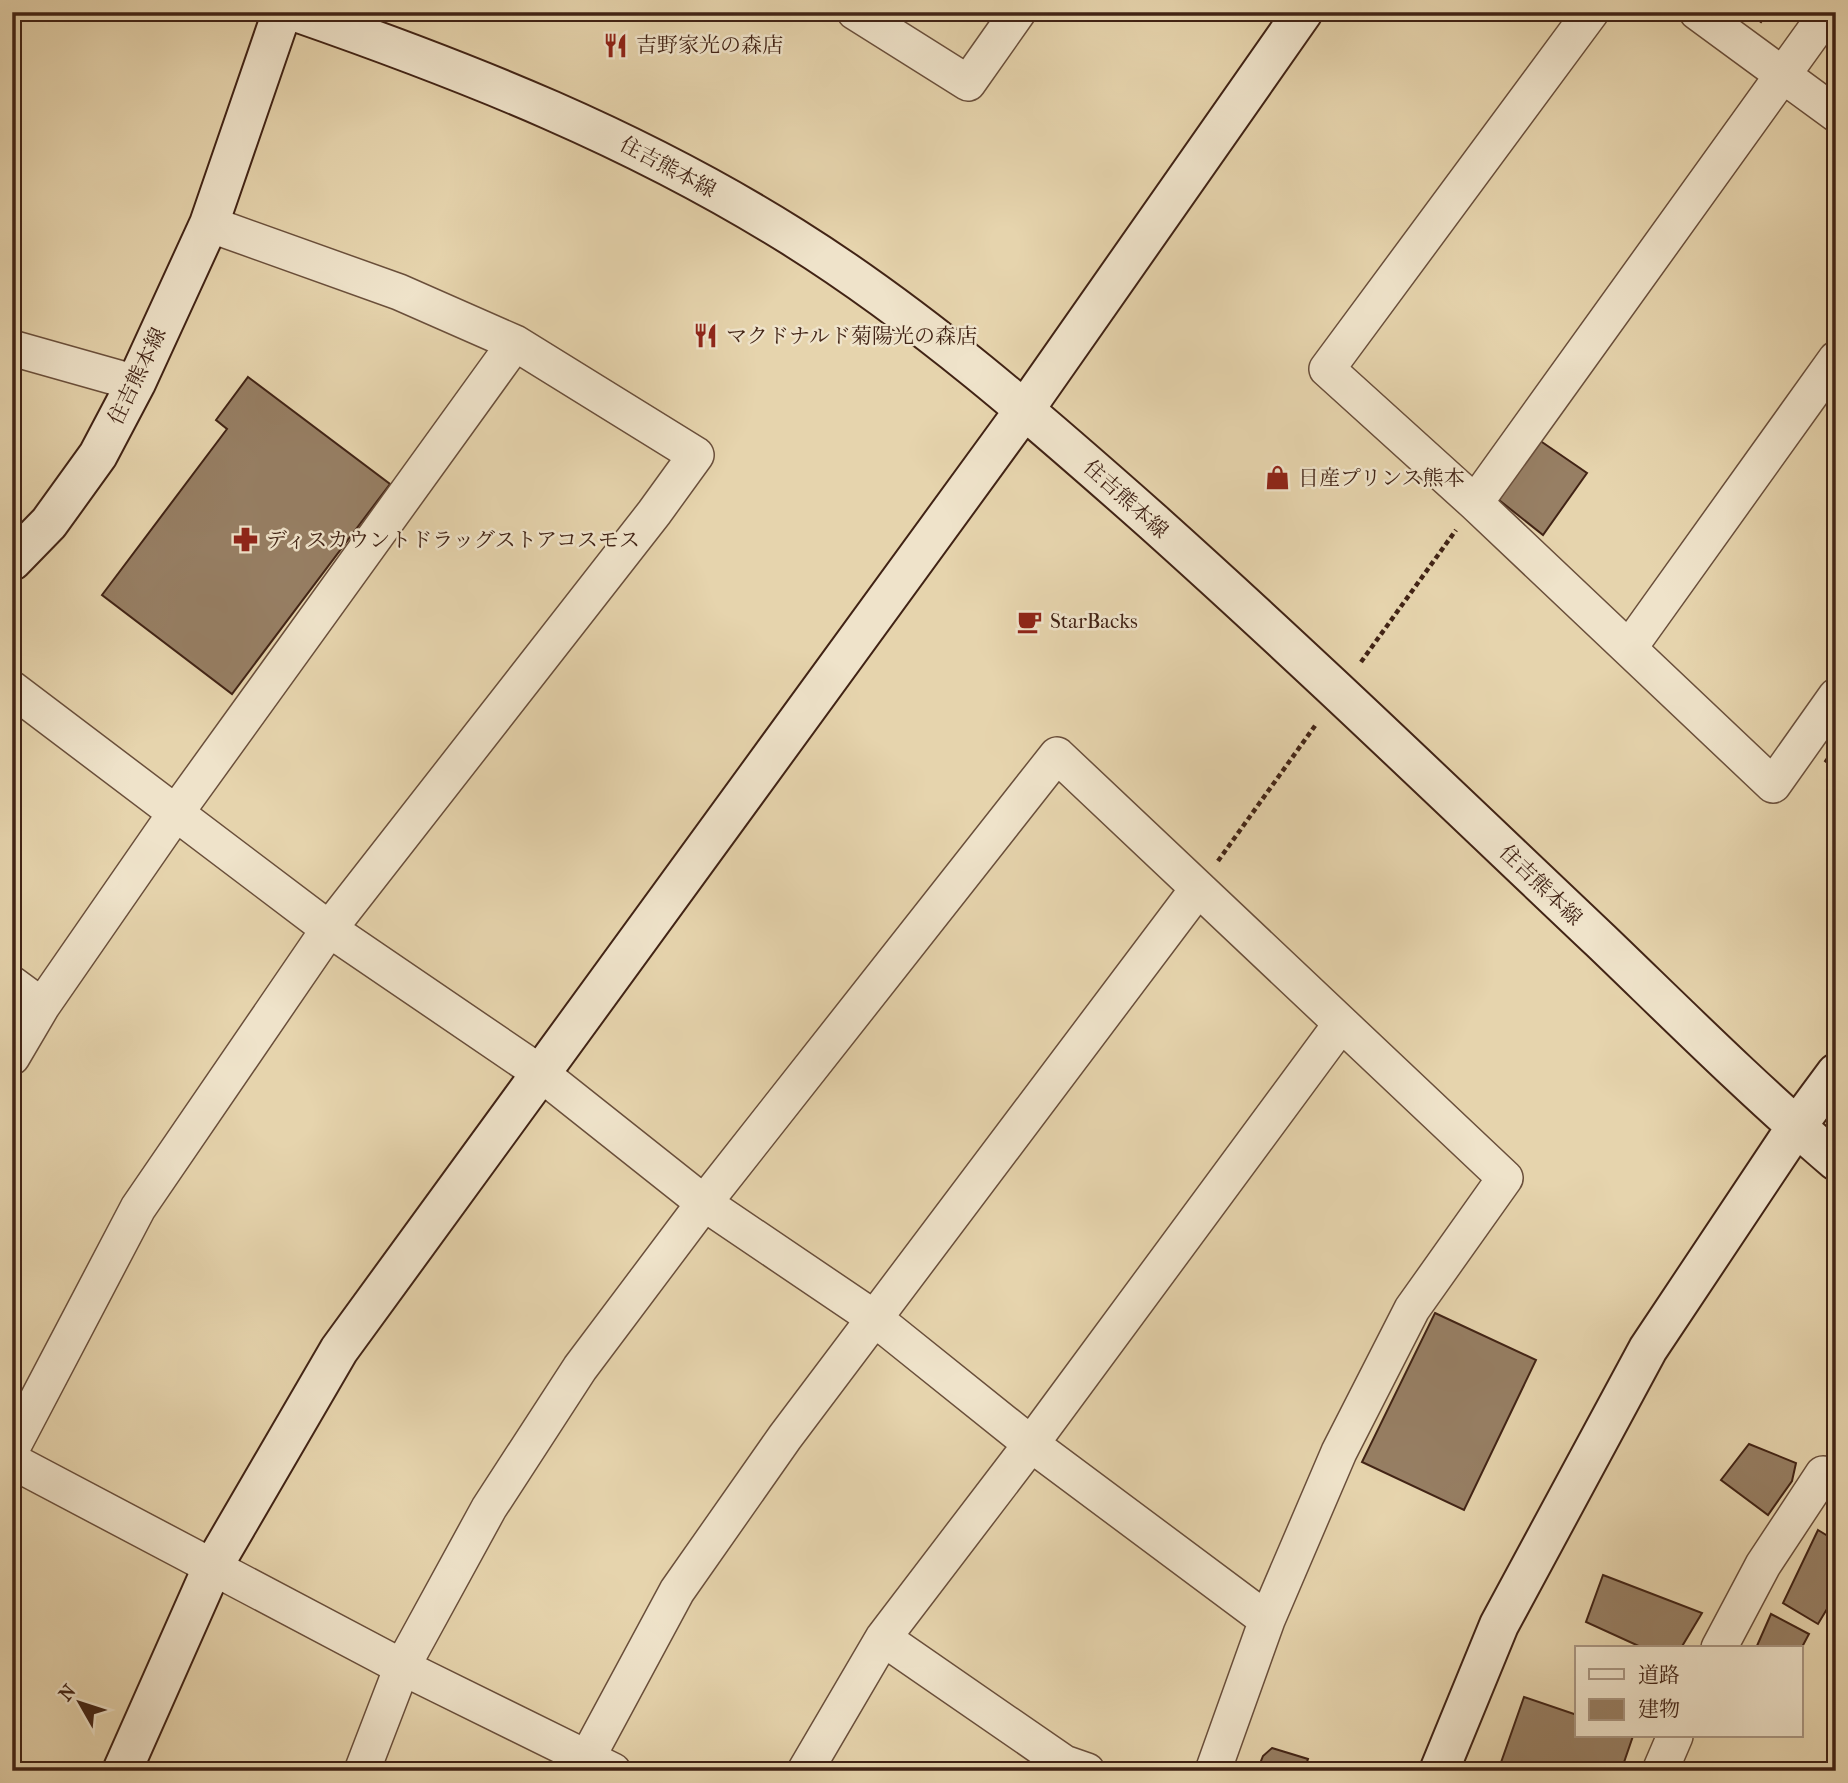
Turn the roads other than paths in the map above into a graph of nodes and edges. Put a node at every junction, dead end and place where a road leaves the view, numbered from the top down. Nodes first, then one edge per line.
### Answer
1 (282, 12) edge
2 (296, 12) edge
3 (855, 12) edge
4 (1018, 12) edge
5 (1303, 12) edge
6 (1591, 12) edge
7 (1697, 12) edge
8 (1828, 12) edge
9 (1781, 75) junction
10 (1836, 114) edge
11 (209, 224) junction
12 (515, 343) junction
13 (12, 348) edge
14 (1836, 359) edge
15 (136, 383) junction
16 (1025, 409) junction
17 (1475, 503) junction
18 (12, 561) edge
19 (1629, 648) junction
20 (12, 689) edge
21 (1836, 696) edge
22 (175, 814) junction
23 (1197, 890) junction
24 (329, 929) junction
25 (12, 984) edge
26 (41, 1006) junction
27 (1341, 1024) junction
28 (12, 1056) edge
29 (539, 1072) junction
30 (1836, 1073) edge
31 (1796, 1127) junction
32 (1836, 1161) edge
33 (704, 1203) junction
34 (874, 1318) junction
35 (1031, 1444) junction
36 (12, 1448) edge
37 (12, 1461) edge
38 (1836, 1485) edge
39 (212, 1568) junction
40 (1267, 1620) junction
41 (883, 1638) junction
42 (1720, 1646) edge
43 (402, 1667) junction
44 (1674, 1738) edge
45 (593, 1766) edge
46 (1070, 1768) edge
47 (122, 1771) edge
48 (362, 1771) edge
49 (805, 1771) edge
50 (1213, 1771) edge
51 (1439, 1771) edge
52 (1660, 1771) edge

1 - 11 street, 住吉熊本線
2 - 16 street, 住吉熊本線
3 - 4 street
5 - 16 street
6 - 17 street
7 - 9 street
8 - 9 street
9 - 10 street
9 - 17 street
11 - 12 street
11 - 15 street, 住吉熊本線
12 - 22 street
12 - 24 street
13 - 15 street
14 - 19 street
15 - 18 street, 住吉熊本線
16 - 29 street
16 - 31 street, 住吉熊本線
17 - 19 street
19 - 21 street
20 - 22 street
22 - 24 street
22 - 26 street
23 - 27 street
23 - 33 street
23 - 34 street
24 - 29 street
24 - 36 street
25 - 26 street
26 - 28 street
27 - 35 street
27 - 40 street
29 - 33 street
29 - 39 street
30 - 31 street
31 - 32 street, 住吉熊本線
31 - 51 street
33 - 34 street
33 - 43 street
34 - 35 street
34 - 45 street
35 - 40 street
35 - 41 street
37 - 39 street
38 - 42 street
39 - 43 street
39 - 47 street
40 - 50 street
41 - 46 street
41 - 49 street
43 - 45 street
43 - 48 street
44 - 52 street

